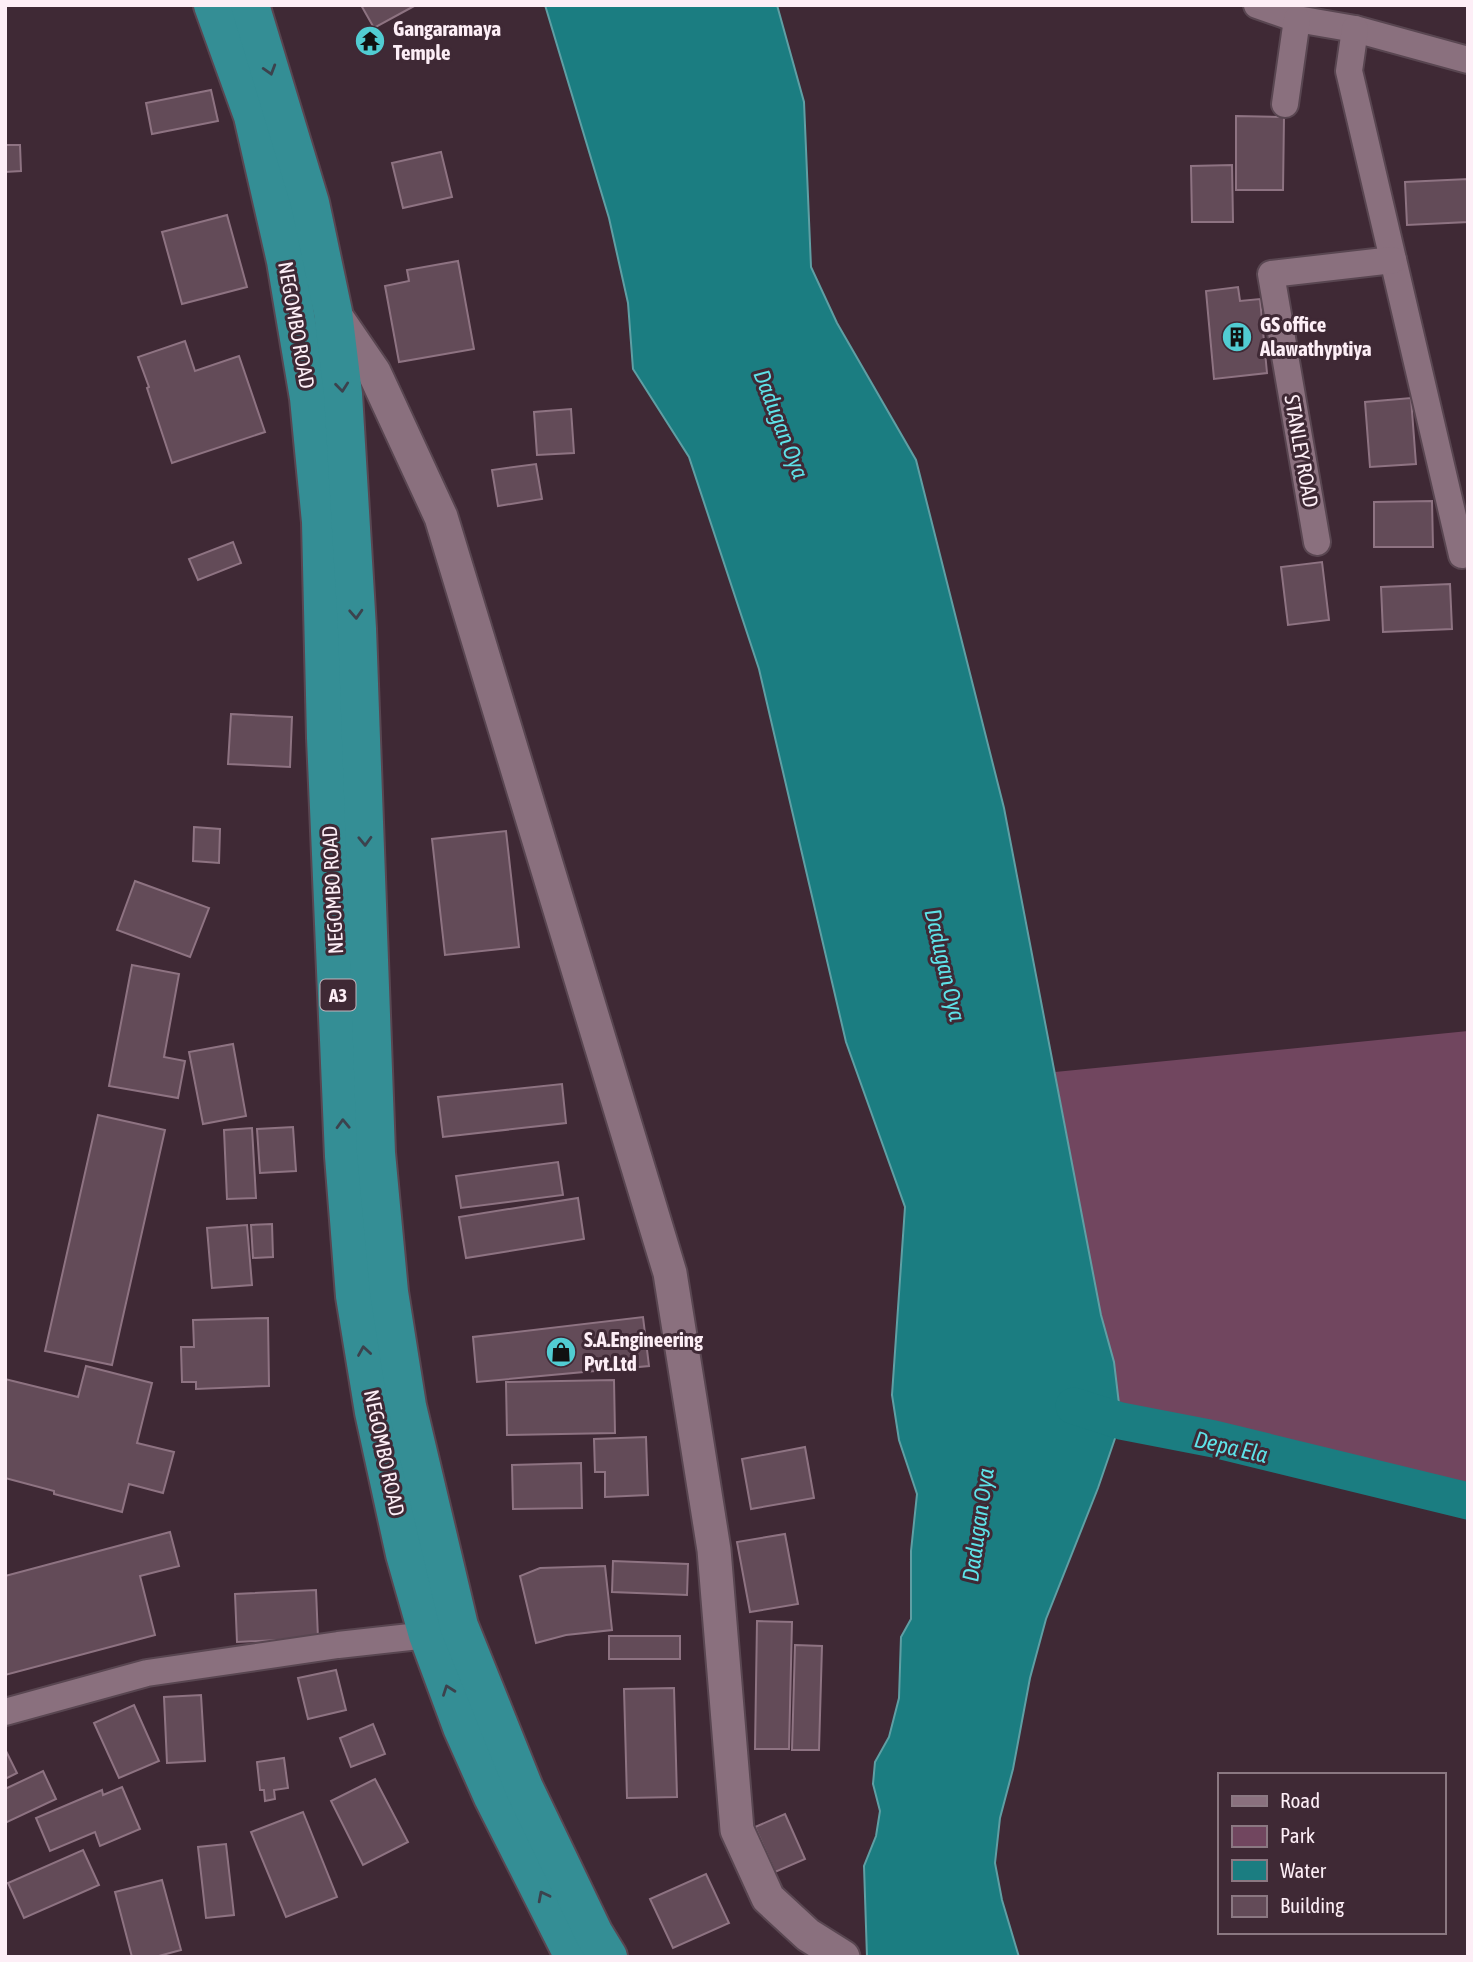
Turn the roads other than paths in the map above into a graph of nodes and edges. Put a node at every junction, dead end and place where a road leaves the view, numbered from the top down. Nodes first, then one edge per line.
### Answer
1 (213, 5) edge
2 (250, 5) edge
3 (1256, 5) edge
4 (1297, 19) junction
5 (1354, 29) junction
6 (1468, 60) edge
7 (1285, 104) dead end
8 (1393, 260) junction
9 (333, 312) junction
10 (1317, 542) dead end
11 (1462, 555) dead end
12 (428, 1635) junction
13 (5, 1712) edge
14 (575, 1957) edge
15 (608, 1957) edge
16 (843, 1957) edge

12 -> 1 highway, NEGOMBO ROAD / A3
2 -> 9 highway, NEGOMBO ROAD / A3
3 - 4 street
4 - 5 street
4 - 7 street
5 - 6 street
5 - 8 street
8 - 10 street, STANLEY ROAD
8 - 11 street
9 -> 15 highway, NEGOMBO ROAD / A3
9 - 16 street
12 - 13 street
14 -> 12 highway, NEGOMBO ROAD / A3

